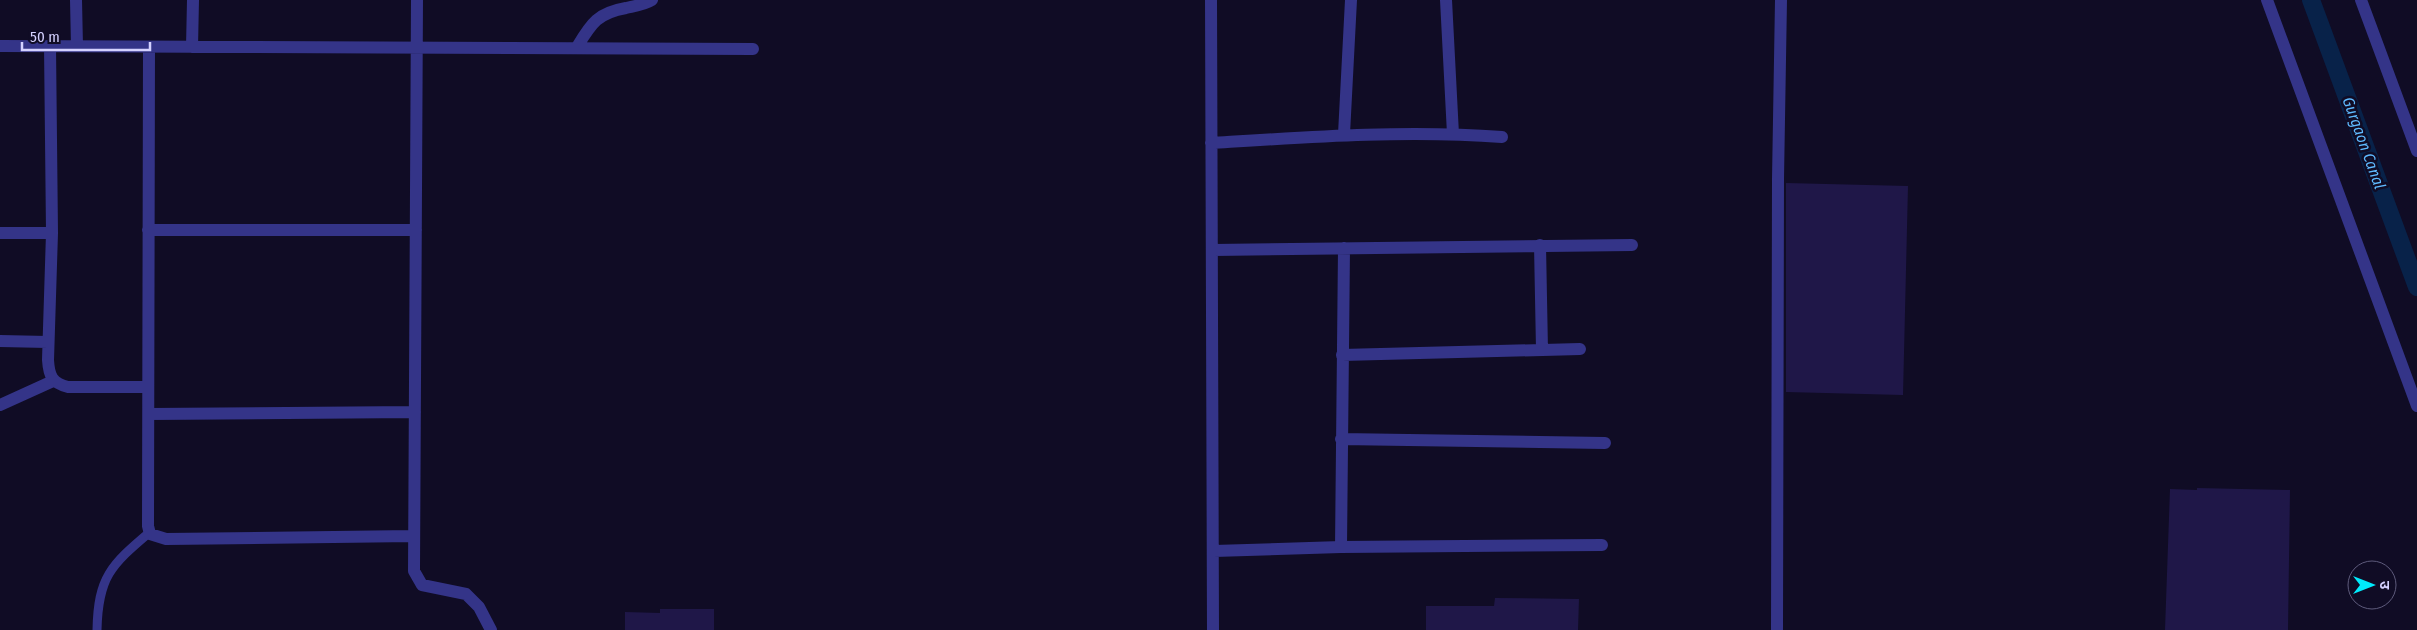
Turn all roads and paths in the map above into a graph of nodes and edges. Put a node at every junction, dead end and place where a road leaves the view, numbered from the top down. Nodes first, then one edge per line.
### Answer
1 (76, 0) edge
2 (193, 0) edge
3 (417, 0) edge
4 (652, 0) edge
5 (1211, 0) edge
6 (1351, 0) edge
7 (1446, 0) edge
8 (1781, 0) edge
9 (2267, 0) edge
10 (2361, 0) edge
11 (0, 46) edge
12 (50, 46) junction
13 (77, 46) junction
14 (149, 47) junction
15 (192, 47) junction
16 (417, 47) junction
17 (578, 47) junction
18 (753, 49) dead end
19 (1344, 134) junction
20 (1453, 134) junction
21 (1502, 137) dead end
22 (1211, 143) junction
23 (2417, 151) edge
24 (148, 230) junction
25 (416, 230) junction
26 (0, 233) edge
27 (52, 233) junction
28 (1540, 245) junction
29 (1632, 245) dead end
30 (1344, 248) junction
31 (1213, 250) junction
32 (0, 341) edge
33 (48, 342) junction
34 (1580, 349) dead end
35 (1542, 350) junction
36 (1342, 355) junction
37 (53, 381) junction
38 (147, 387) junction
39 (0, 405) edge
40 (2417, 406) edge
41 (415, 412) junction
42 (149, 414) junction
43 (1341, 438) junction
44 (1605, 443) dead end
45 (150, 532) junction
46 (413, 536) junction
47 (1602, 545) dead end
48 (1341, 546) junction
49 (1214, 551) junction
50 (97, 630) edge
51 (491, 630) edge
52 (1213, 630) edge
53 (1777, 630) edge

1 - 13 street
2 - 15 street
3 - 16 street
4 - 17 street
5 - 22 street
6 - 19 street
7 - 20 street
8 - 53 street
9 - 40 street
10 - 23 street
11 - 12 street
12 - 13 street
12 - 27 street
13 - 14 street
14 - 15 street
14 - 24 street
15 - 16 street
16 - 17 street
16 - 25 street
17 - 18 street
19 - 20 street
19 - 22 street
20 - 21 street
22 - 31 street
24 - 25 street
24 - 38 street
25 - 41 street
26 - 27 street
27 - 33 street
28 - 29 street
28 - 30 street
28 - 35 street
30 - 31 street
30 - 36 street
31 - 49 street
32 - 33 street
33 - 37 street
34 - 35 street
35 - 36 street
36 - 43 street
37 - 38 street
37 - 39 street
38 - 42 street
41 - 42 street
41 - 46 street
42 - 45 street
43 - 44 street
43 - 48 street
45 - 46 street
45 - 50 lane
46 - 51 street
47 - 48 street
48 - 49 street
49 - 52 street

